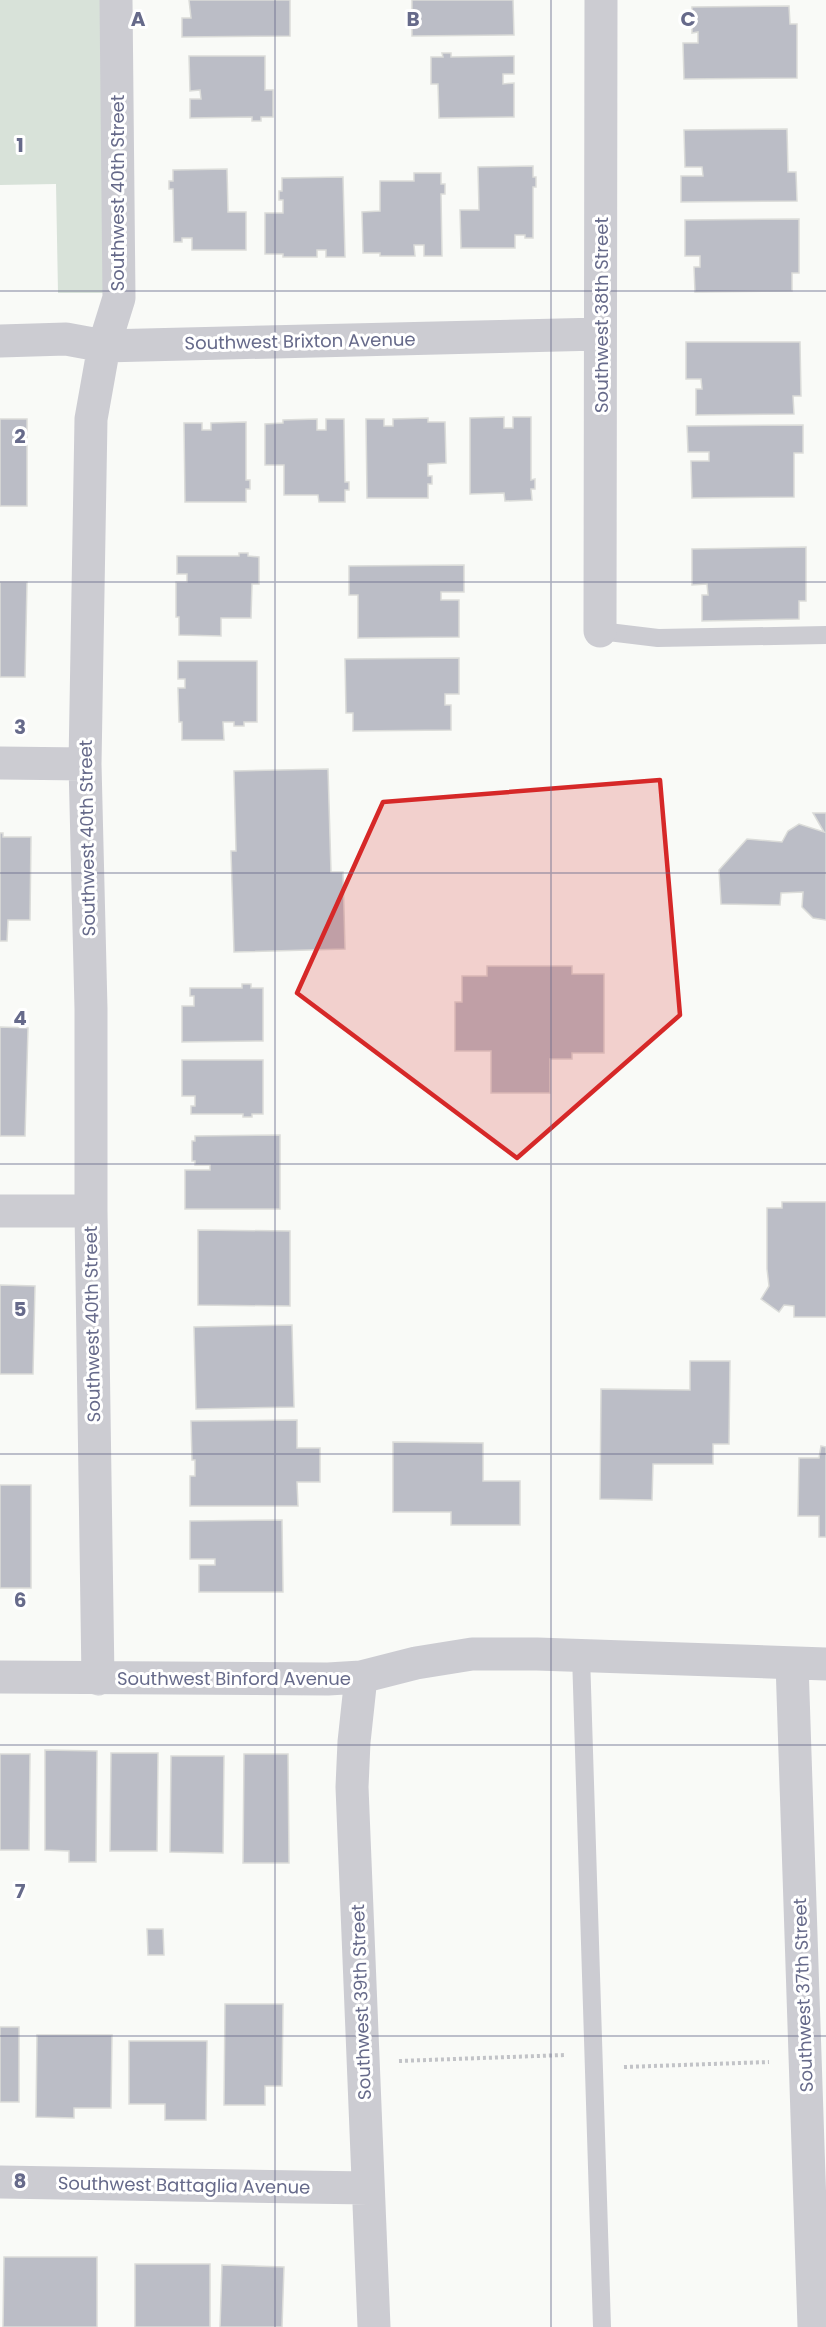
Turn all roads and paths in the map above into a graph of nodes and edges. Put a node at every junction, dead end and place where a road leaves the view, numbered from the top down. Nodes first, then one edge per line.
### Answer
1 (116, 0) edge
2 (601, 0) edge
3 (600, 334) junction
4 (0, 341) edge
5 (104, 346) junction
6 (600, 631) joint
7 (826, 635) edge
8 (0, 763) edge
9 (85, 764) junction
10 (0, 1211) edge
11 (90, 1211) junction
12 (581, 1655) junction
13 (792, 1663) junction
14 (826, 1664) edge
15 (0, 1677) edge
16 (361, 1677) junction
17 (98, 1678) junction
18 (805, 2060) junction
19 (593, 2061) junction
20 (363, 2063) junction
21 (817, 2121) edge
22 (0, 2182) edge
23 (368, 2188) junction
24 (374, 2327) edge
25 (602, 2327) edge
26 (814, 2327) edge

1 - 5 street, Southwest 40th Street
2 - 3 street, Southwest 38th Street
3 - 5 street, Southwest Brixton Avenue
3 - 6 street, Southwest 38th Street
4 - 5 street, Southwest Brixton Avenue
5 - 9 street, Southwest 40th Street
6 - 7 lane
8 - 9 street
9 - 11 street, Southwest 40th Street
10 - 11 street
11 - 17 street, Southwest 40th Street
12 - 13 street, Southwest Binford Avenue
12 - 16 street, Southwest Binford Avenue
12 - 19 lane
13 - 14 street, Southwest Binford Avenue
13 - 18 street, Southwest 37th Street
15 - 17 street, Southwest Binford Avenue
16 - 17 street, Southwest Binford Avenue
16 - 20 street, Southwest 39th Street
18 - 19 path
18 - 21 street, Southwest 37th Street
19 - 20 path
19 - 25 lane
20 - 23 street, Southwest 39th Street
21 - 26 street, Southwest 37th Street
22 - 23 street, Southwest Battaglia Avenue
23 - 24 street, Southwest 39th Street

